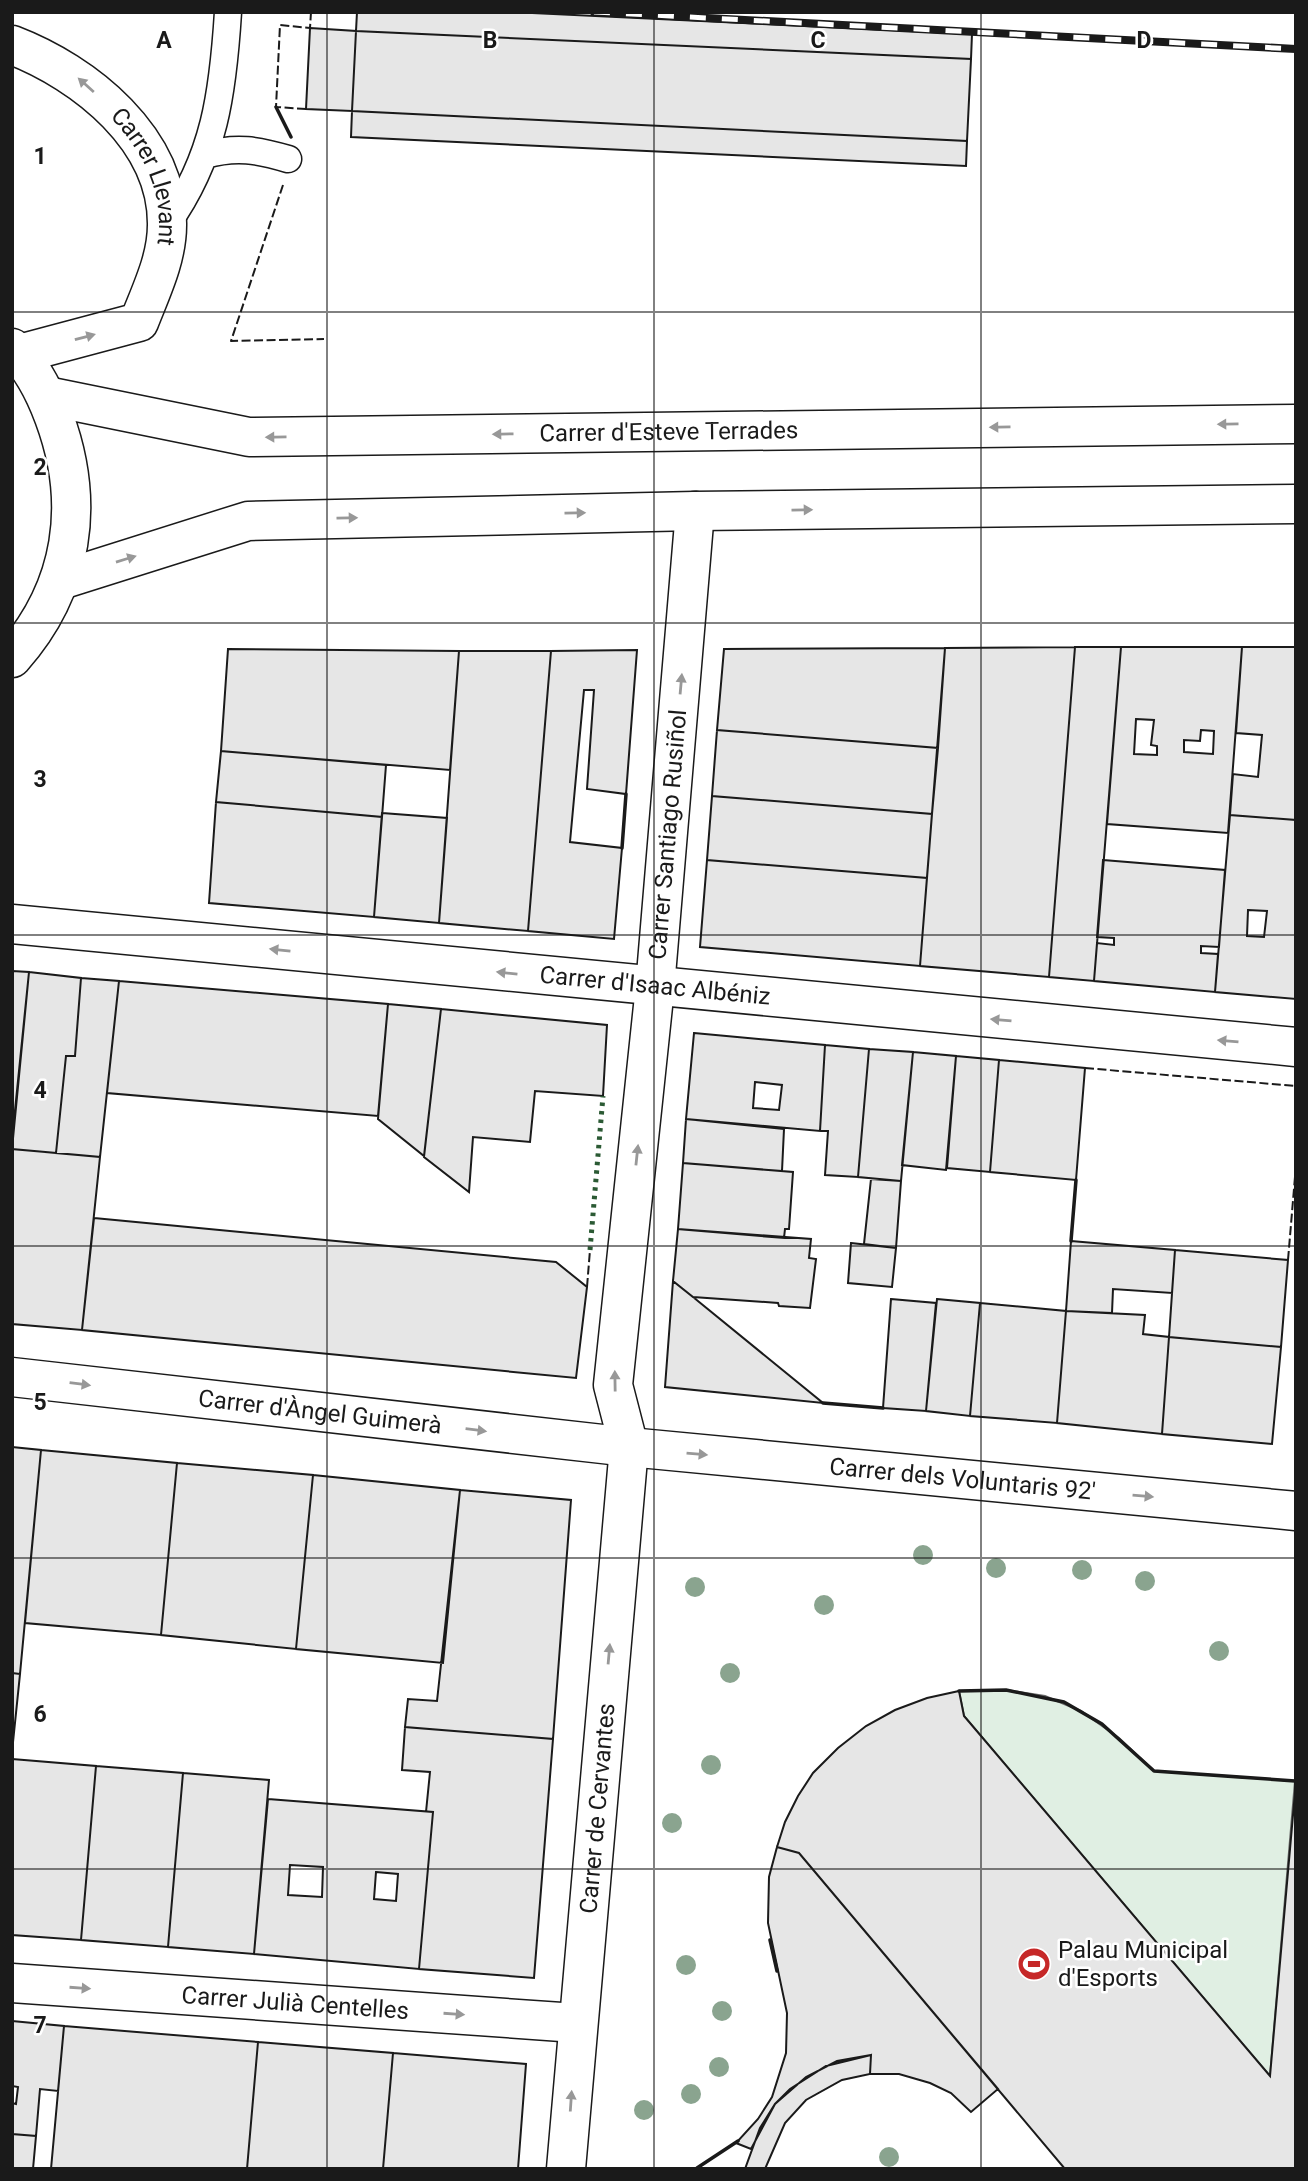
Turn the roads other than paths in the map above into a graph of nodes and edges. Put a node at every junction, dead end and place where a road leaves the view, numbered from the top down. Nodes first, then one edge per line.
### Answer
1 (228, 12) edge
2 (12, 45) edge
3 (205, 155) junction
4 (288, 159) dead end
5 (167, 224) junction
6 (15, 351) edge
7 (47, 396) junction
8 (1296, 424) edge
9 (1296, 504) edge
10 (695, 511) junction
11 (61, 580) junction
12 (12, 658) edge
13 (12, 924) edge
14 (655, 988) junction
15 (1296, 1047) edge
16 (12, 1377) edge
17 (629, 1447) junction
18 (1296, 1511) edge
19 (12, 1983) edge
20 (576, 2023) junction
21 (566, 2169) edge

1 - 3 lane
5 -> 2 street, Carrer Llevant
3 - 4 lane
3 - 5 lane
6 -> 5 street, Carrer Llevant
6 - 7 street
8 -> 7 street, Carrer d'Esteve Terrades
7 - 11 street
10 -> 9 street
11 -> 10 street
14 -> 10 street, Carrer Santiago Rusiñol
11 - 12 street
14 -> 13 street, Carrer d'Isaac Albéniz
15 -> 14 street, Carrer d'Isaac Albéniz
17 -> 14 street, Carrer Santiago Rusiñol
16 -> 17 street, Carrer d'Àngel Guimerà
17 -> 18 street, Carrer dels Voluntaris 92'
20 -> 17 street, Carrer de Cervantes
19 -> 20 street, Carrer Julià Centelles
21 -> 20 street, Carrer de Cervantes

